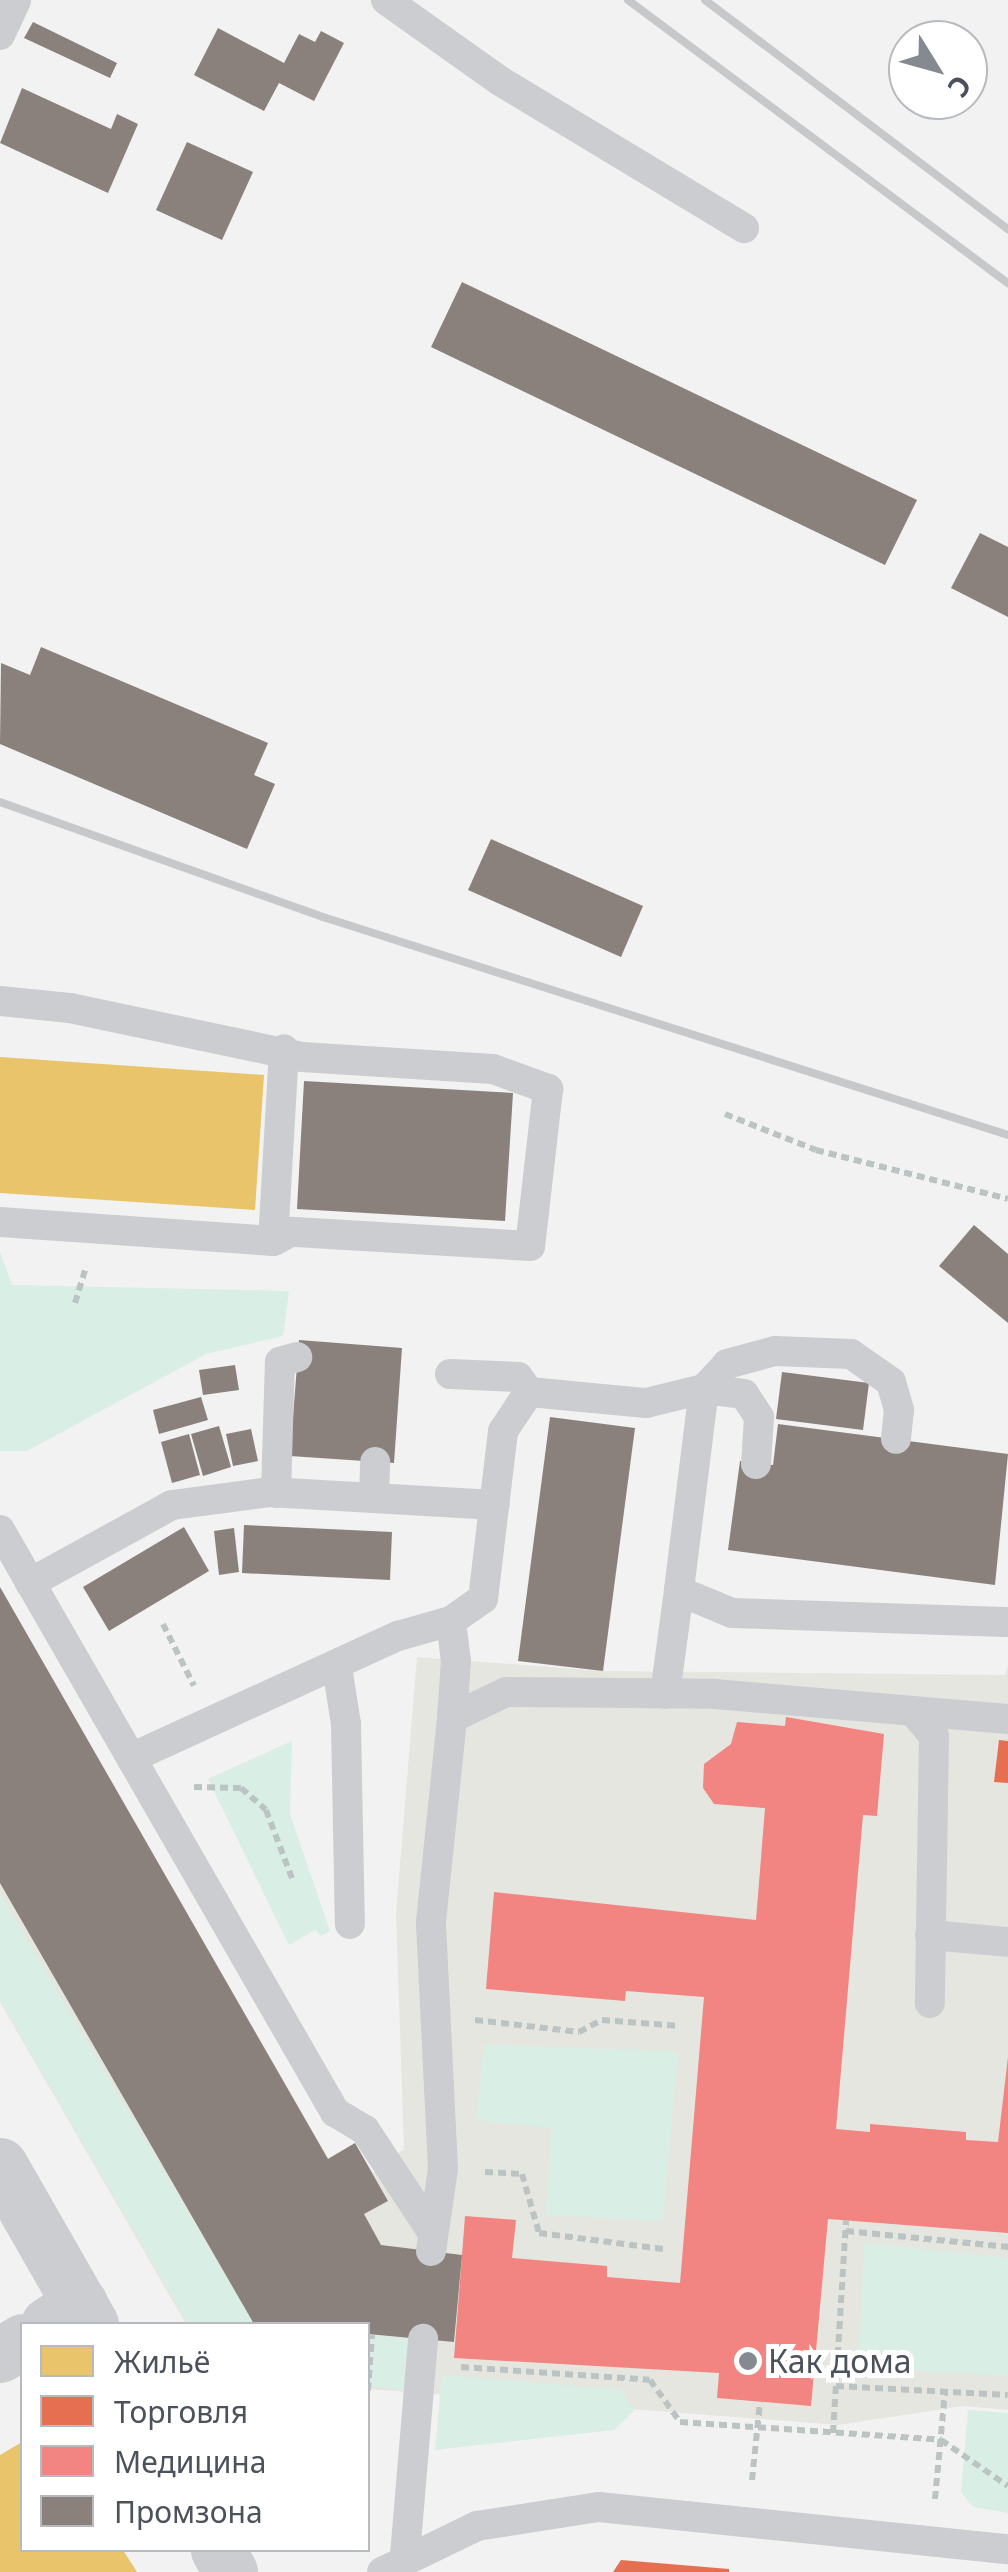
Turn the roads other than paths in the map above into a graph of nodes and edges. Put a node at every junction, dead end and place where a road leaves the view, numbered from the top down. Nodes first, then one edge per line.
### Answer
1 (16, 0) edge
2 (386, 0) edge
3 (0, 35) edge
4 (744, 228) dead end
5 (0, 1001) edge
6 (284, 1049) junction
7 (0, 1222) edge
8 (272, 1241) junction
9 (298, 1357) dead end
10 (450, 1374) dead end
11 (704, 1389) junction
12 (530, 1392) junction
13 (896, 1439) dead end
14 (375, 1462) dead end
15 (756, 1464) dead end
16 (276, 1493) junction
17 (374, 1496) junction
18 (495, 1505) junction
19 (0, 1530) edge
20 (30, 1583) junction
21 (679, 1591) junction
22 (451, 1621) junction
23 (1005, 1622) dead end
24 (337, 1668) junction
25 (665, 1694) junction
26 (912, 1711) junction
27 (452, 1718) junction
28 (1008, 1719) edge
29 (131, 1758) junction
30 (350, 1924) dead end
31 (930, 1934) junction
32 (1008, 1942) edge
33 (930, 2004) dead end
34 (0, 2165) edge
35 (73, 2318) edge
36 (422, 2352) road end
37 (1008, 2549) edge
38 (394, 2564) edge

1 - 3 lane
2 - 4 lane
5 - 6 lane
6 - 8 lane
6 - 8 lane
7 - 8 lane
9 - 16 lane
10 - 12 lane
11 - 12 lane
11 - 13 lane
11 - 15 lane
11 - 21 lane
12 - 18 lane
14 - 17 lane
16 - 17 lane
16 - 20 lane
17 - 18 lane
18 - 22 lane
19 - 20 lane
20 - 29 lane
21 - 23 lane
21 - 25 lane
22 - 24 lane
22 - 27 lane
24 - 29 lane
24 - 30 lane
25 - 26 lane
25 - 27 lane
26 - 28 lane
26 - 31 lane
27 - 29 lane
31 - 32 lane
31 - 33 lane
34 - 35 street
36 - 38 lane
37 - 38 lane

